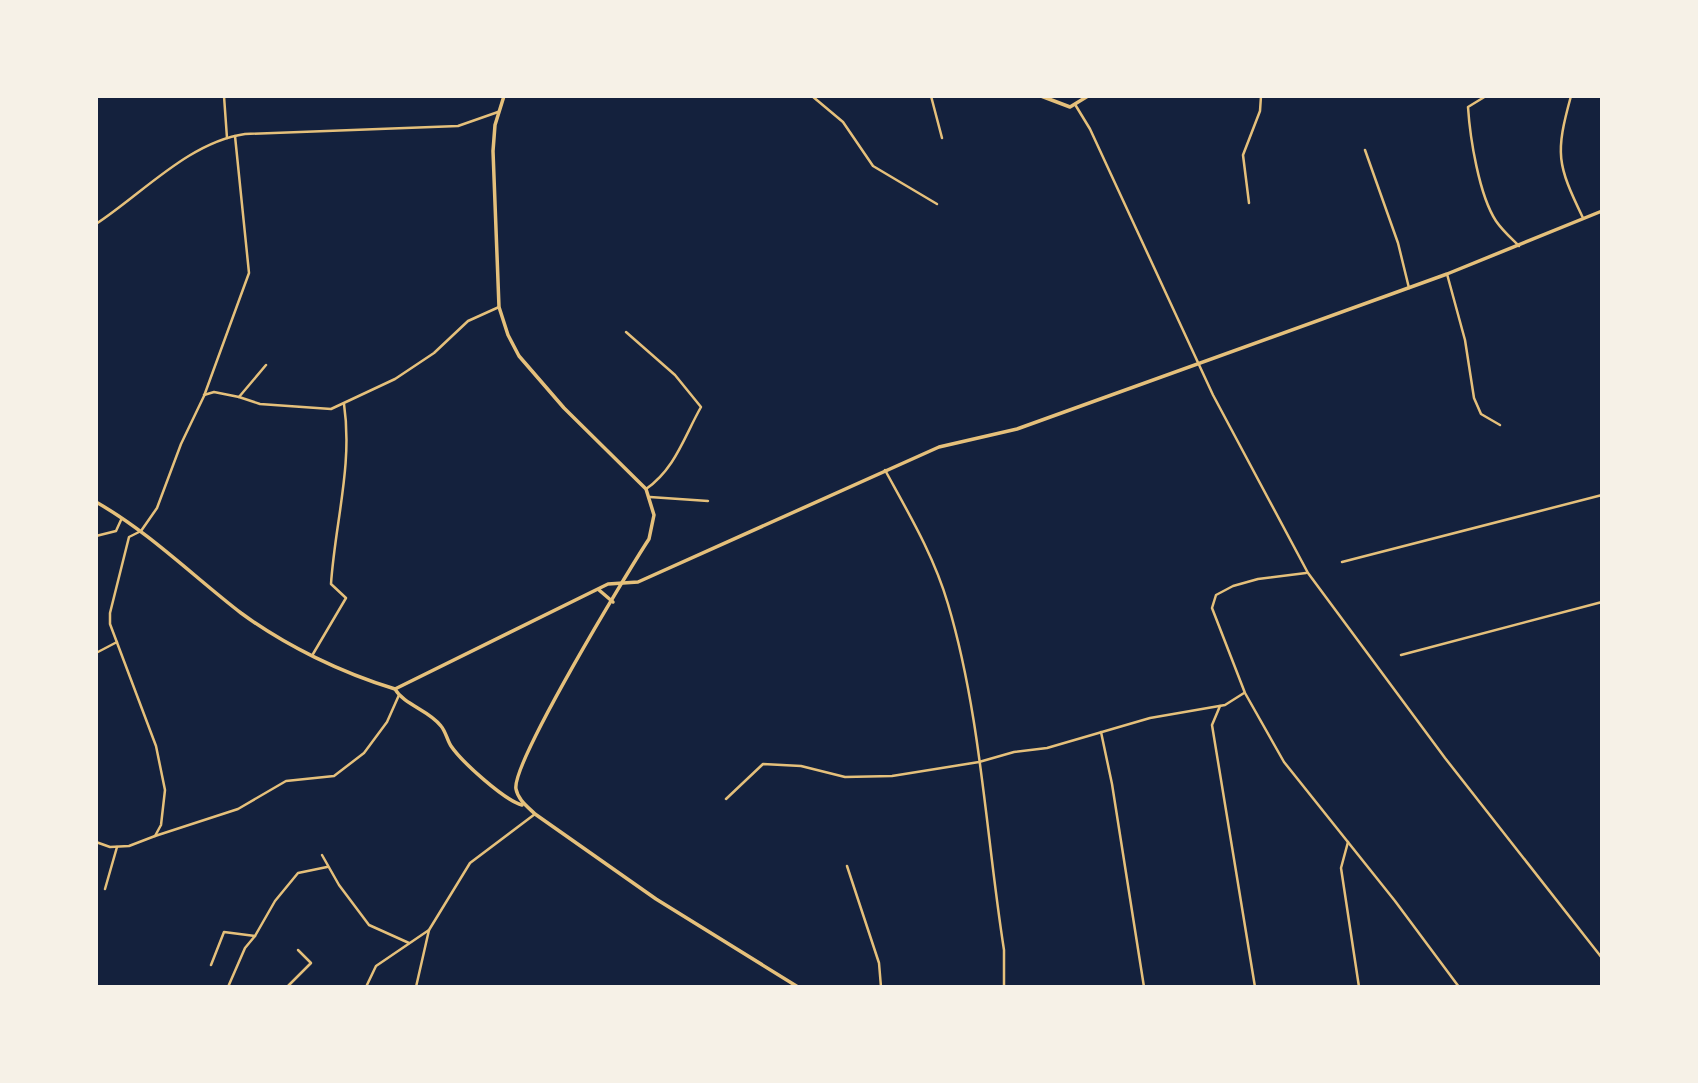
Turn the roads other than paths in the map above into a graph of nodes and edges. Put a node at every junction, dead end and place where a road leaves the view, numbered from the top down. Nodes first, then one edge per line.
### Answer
1 (224, 96) edge
2 (504, 96) edge
3 (812, 96) edge
4 (931, 96) edge
5 (1041, 96) edge
6 (1087, 96) edge
7 (1261, 96) edge
8 (1486, 96) edge
9 (1571, 96) edge
10 (1076, 106) junction
11 (498, 112) junction
12 (235, 136) junction
13 (227, 138) junction
14 (942, 138) dead end
15 (1365, 150) dead end
16 (1249, 203) dead end
17 (937, 204) dead end
18 (1602, 211) edge
19 (1583, 218) junction
20 (96, 224) edge
21 (1519, 246) junction
22 (1447, 274) junction
23 (1409, 288) junction
24 (499, 307) junction
25 (626, 332) dead end
26 (1197, 362) junction
27 (266, 365) dead end
28 (204, 395) junction
29 (239, 397) junction
30 (345, 404) junction
31 (1500, 425) dead end
32 (885, 470) junction
33 (646, 489) junction
34 (1602, 495) edge
35 (650, 497) junction
36 (708, 501) dead end
37 (96, 502) edge
38 (123, 517) junction
39 (141, 531) junction
40 (96, 536) edge
41 (1342, 562) dead end
42 (1308, 573) junction
43 (621, 582) junction
44 (599, 590) junction
45 (613, 602) junction
46 (1602, 602) edge
47 (117, 642) junction
48 (96, 653) edge
49 (313, 654) junction
50 (1401, 655) dead end
51 (395, 688) junction
52 (1245, 693) junction
53 (399, 695) junction
54 (1220, 706) junction
55 (1101, 732) junction
56 (979, 762) junction
57 (726, 799) dead end
58 (524, 805) junction
59 (535, 814) junction
60 (155, 836) junction
61 (96, 842) edge
62 (1348, 842) junction
63 (117, 847) junction
64 (323, 855) dead end
65 (847, 866) dead end
66 (327, 867) junction
67 (106, 889) dead end
68 (429, 930) junction
69 (255, 936) junction
70 (409, 943) junction
71 (298, 950) dead end
72 (1602, 958) edge
73 (211, 965) dead end
74 (228, 987) edge
75 (287, 987) edge
76 (366, 987) edge
77 (416, 987) edge
78 (798, 987) edge
79 (881, 987) edge
80 (1004, 987) edge
81 (1144, 987) edge
82 (1255, 987) edge
83 (1359, 987) edge
84 (1459, 987) edge

1 - 13 street
2 - 11 street
3 - 17 street
4 - 14 street
5 - 10 street
6 - 10 street
7 - 16 street
8 - 21 street
9 - 19 street
10 - 26 street
11 - 12 street
11 - 24 street
12 - 13 street
12 - 28 street
13 - 20 street
15 - 23 street
18 - 19 street
19 - 21 street
21 - 22 street
22 - 23 street
22 - 31 street
23 - 26 street
24 - 30 street
24 - 33 street
25 - 33 street
26 - 32 street
26 - 42 street
27 - 29 street
28 - 29 street
28 - 39 street
29 - 30 street
30 - 49 street
32 - 43 street
32 - 56 street
33 - 35 street
34 - 41 street
35 - 36 street
35 - 43 street
37 - 38 street
38 - 39 street
38 - 40 street
39 - 47 street
39 - 49 street
42 - 52 street
42 - 72 street
43 - 44 street
43 - 45 street
44 - 45 street
44 - 51 street
45 - 58 street
46 - 50 street
47 - 48 street
47 - 60 street
49 - 51 street
51 - 53 street
52 - 54 street
52 - 62 street
53 - 58 street
53 - 60 street
54 - 55 street
54 - 82 street
55 - 56 street
55 - 81 street
56 - 57 street
56 - 80 street
58 - 59 street
59 - 68 street
59 - 78 street
60 - 63 street
61 - 63 street
62 - 83 street
62 - 84 street
63 - 67 street
64 - 66 street
65 - 79 street
66 - 69 street
66 - 70 street
68 - 70 street
68 - 77 street
69 - 73 street
69 - 74 street
70 - 76 street
71 - 75 street

